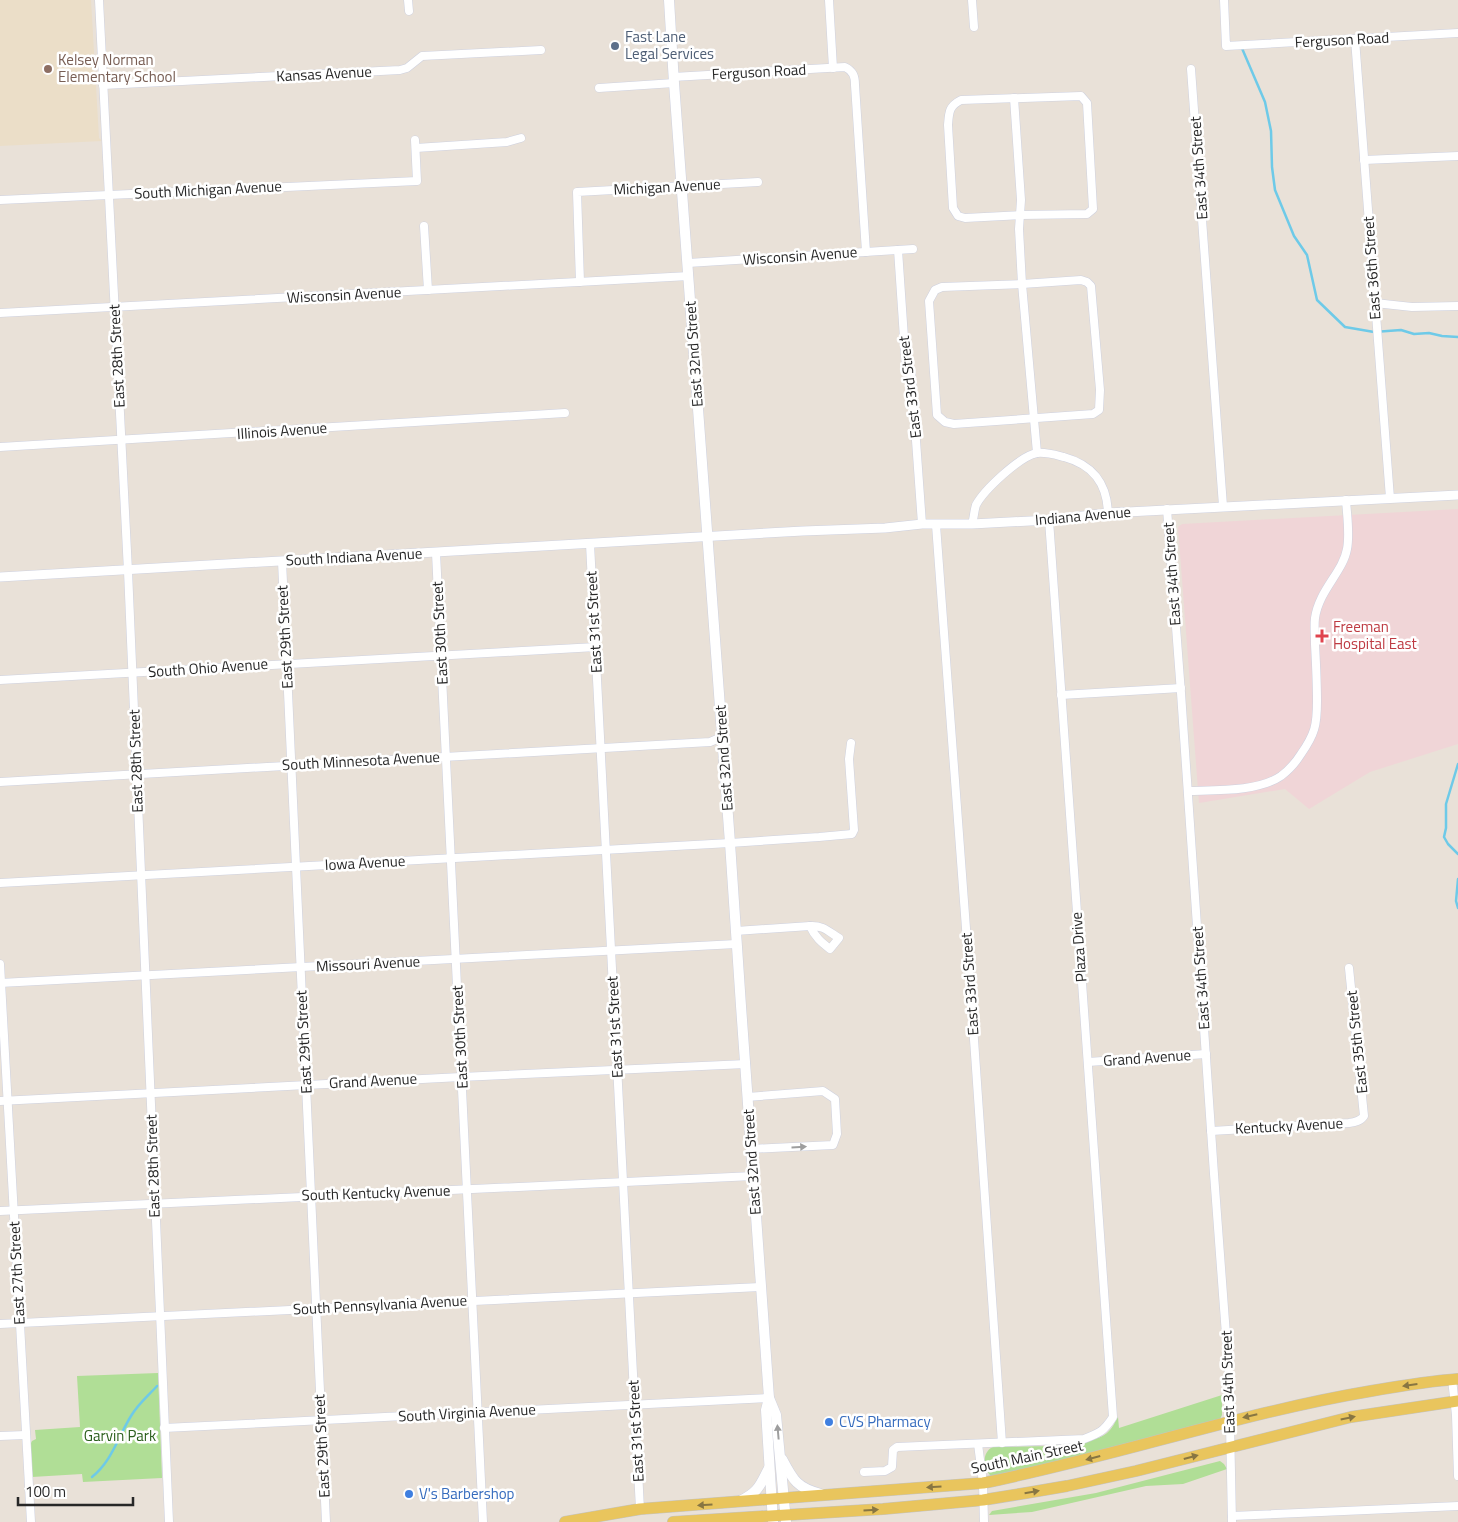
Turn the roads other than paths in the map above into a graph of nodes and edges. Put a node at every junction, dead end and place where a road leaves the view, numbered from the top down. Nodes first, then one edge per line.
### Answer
1 (99, 0) edge
2 (408, 0) edge
3 (669, 0) edge
4 (829, 0) edge
5 (972, 0) edge
6 (1224, 0) edge
7 (409, 12) dead end
8 (974, 28) dead end
9 (1458, 33) edge
10 (1355, 39) junction
11 (541, 50) dead end
12 (833, 68) junction
13 (1191, 70) dead end
14 (674, 80) junction
15 (104, 85) junction
16 (599, 88) dead end
17 (1014, 98) junction
18 (520, 138) dead end
19 (1458, 156) edge
20 (1364, 160) junction
21 (758, 182) dead end
22 (682, 187) junction
23 (109, 195) junction
24 (0, 200) edge
25 (1020, 215) junction
26 (424, 226) dead end
27 (913, 249) dead end
28 (898, 250) junction
29 (866, 252) junction
30 (688, 263) junction
31 (689, 276) junction
32 (580, 282) junction
33 (1022, 284) junction
34 (428, 290) junction
35 (1375, 302) junction
36 (1458, 306) edge
37 (114, 307) junction
38 (0, 313) edge
39 (564, 413) dead end
40 (1034, 418) junction
41 (121, 440) junction
42 (0, 447) edge
43 (1037, 454) junction
44 (1458, 494) edge
45 (1390, 498) junction
46 (1346, 500) junction
47 (1223, 506) junction
48 (1167, 509) junction
49 (1108, 512) junction
50 (1049, 520) junction
51 (922, 524) junction
52 (972, 524) junction
53 (936, 525) junction
54 (708, 537) junction
55 (590, 544) junction
56 (436, 553) junction
57 (282, 561) junction
58 (128, 571) junction
59 (0, 577) edge
60 (596, 647) junction
61 (442, 655) junction
62 (287, 663) junction
63 (132, 673) junction
64 (0, 680) edge
65 (1181, 688) junction
66 (1061, 695) junction
67 (722, 737) junction
68 (851, 744) dead end
69 (601, 748) junction
70 (446, 757) junction
71 (291, 765) junction
72 (136, 774) junction
73 (0, 782) edge
74 (1188, 791) junction
75 (730, 843) junction
76 (606, 850) junction
77 (451, 858) junction
78 (296, 867) junction
79 (140, 875) junction
80 (0, 883) edge
81 (810, 926) dead end
82 (736, 931) junction
83 (736, 944) junction
84 (612, 951) junction
85 (456, 959) junction
86 (0, 964) edge
87 (300, 968) junction
88 (1349, 968) dead end
89 (145, 976) junction
90 (1, 983) edge
91 (1206, 1054) junction
92 (1088, 1062) junction
93 (746, 1064) junction
94 (617, 1069) junction
95 (461, 1077) junction
96 (306, 1085) junction
97 (150, 1092) junction
98 (747, 1098) junction
99 (4, 1101) edge
100 (1364, 1116) joint
101 (1211, 1131) junction
102 (751, 1149) junction
103 (753, 1176) junction
104 (623, 1181) junction
105 (467, 1189) junction
106 (311, 1196) junction
107 (155, 1203) junction
108 (14, 1210) junction
109 (0, 1211) edge
110 (760, 1287) junction
111 (629, 1294) junction
112 (472, 1300) junction
113 (316, 1308) junction
114 (160, 1316) junction
115 (19, 1323) junction
116 (0, 1324) edge
117 (1455, 1379) edge
118 (769, 1398) junction
119 (1456, 1401) edge
120 (635, 1405) junction
121 (477, 1412) junction
122 (1457, 1415) edge
123 (321, 1421) junction
124 (1229, 1421) junction
125 (164, 1428) junction
126 (25, 1435) junction
127 (0, 1436) edge
128 (1002, 1443) junction
129 (978, 1444) junction
130 (1230, 1446) junction
131 (780, 1454) junction
132 (769, 1467) junction
133 (864, 1472) dead end
134 (1458, 1476) edge
135 (983, 1483) junction
136 (827, 1495) junction
137 (784, 1498) junction
138 (771, 1500) junction
139 (983, 1500) junction
140 (738, 1502) junction
141 (1458, 1506) edge
142 (640, 1509) junction
143 (822, 1513) junction
144 (739, 1518) junction
145 (785, 1518) edge
146 (773, 1519) edge
147 (1232, 1519) edge
148 (31, 1522) edge
149 (169, 1522) edge
150 (326, 1522) edge
151 (483, 1522) edge
152 (565, 1522) edge
153 (673, 1522) edge
154 (750, 1522) edge
155 (811, 1522) edge
156 (984, 1522) edge

1 - 15 street, East 28th Street
2 - 7 street
3 - 14 main road, East 32nd Street
4 - 12 street
5 - 8 street
6 - 10 street, Ferguson Road
9 - 10 street, Ferguson Road
10 - 20 street, East 36th Street
11 - 15 street, Kansas Avenue
12 - 14 street, Ferguson Road
12 - 29 street, Ferguson Road
13 - 47 street, East 34th Street
14 - 16 street
14 - 22 main road, East 32nd Street
15 - 23 street, East 28th Street
17 - 25 street
17 - 25 street
17 - 25 street
18 - 23 street, South Michigan Avenue
19 - 20 street
20 - 35 street, East 36th Street
21 - 22 street, Michigan Avenue
22 - 30 main road, East 32nd Street
22 - 32 street, Michigan Avenue
23 - 24 street, South Michigan Avenue
23 - 37 street, East 28th Street
25 - 33 street
26 - 34 street
27 - 28 street, Wisconsin Avenue
28 - 29 street, Wisconsin Avenue
28 - 51 street, East 33rd Street
29 - 30 street, Wisconsin Avenue
30 - 31 main road, East 32nd Street
31 - 32 street, Wisconsin Avenue
31 - 54 main road, East 32nd Street
32 - 34 street, Wisconsin Avenue
33 - 40 street
33 - 40 street
33 - 40 street
34 - 37 street, Wisconsin Avenue
35 - 36 street
35 - 45 street, East 36th Street
37 - 38 street, Wisconsin Avenue
37 - 41 street, East 28th Street
39 - 41 street, Illinois Avenue
40 - 43 street
41 - 42 street, Illinois Avenue
41 - 58 street, East 28th Street
43 - 49 street
43 - 52 street
44 - 45 street, Indiana Avenue
45 - 46 street, Indiana Avenue
46 - 47 street, Indiana Avenue
46 - 74 street
47 - 48 street, Indiana Avenue
48 - 49 street, Indiana Avenue
48 - 65 street, East 34th Street
49 - 50 street, Indiana Avenue
50 - 52 street, Indiana Avenue
50 - 66 street, Plaza Drive
51 - 53 street, Indiana Avenue
51 - 54 street, Indiana Avenue
52 - 53 street, Indiana Avenue
53 - 128 street, East 33rd Street
54 - 55 street, South Indiana Avenue
54 - 67 main road, East 32nd Street
55 - 56 street, South Indiana Avenue
55 - 60 street, East 31st Street
56 - 57 street, South Indiana Avenue
56 - 61 street, East 30th Street
57 - 58 street, South Indiana Avenue
57 - 62 street, East 29th Street
58 - 59 street, South Indiana Avenue
58 - 63 street, East 28th Street
60 - 61 street, South Ohio Avenue
60 - 69 street, East 31st Street
61 - 62 street, South Ohio Avenue
61 - 70 street, East 30th Street
62 - 63 street, South Ohio Avenue
62 - 71 street, East 29th Street
63 - 64 street, South Ohio Avenue
63 - 72 street, East 28th Street
65 - 66 street
65 - 74 street, East 34th Street
66 - 92 street, Plaza Drive
67 - 69 street, South Minnesota Avenue
67 - 75 main road, East 32nd Street
68 - 75 street, Iowa Avenue
69 - 70 street, South Minnesota Avenue
69 - 76 street, East 31st Street
70 - 71 street, South Minnesota Avenue
70 - 77 street, East 30th Street
71 - 72 street, South Minnesota Avenue
71 - 78 street, East 29th Street
72 - 73 street, South Minnesota Avenue
72 - 79 street, East 28th Street
74 - 91 street, East 34th Street
75 - 76 street, Iowa Avenue
75 - 82 main road, East 32nd Street
76 - 77 street, Iowa Avenue
76 - 84 street, East 31st Street
77 - 78 street, Iowa Avenue
77 - 85 street, East 30th Street
78 - 79 street, Iowa Avenue
78 - 87 street, East 29th Street
79 - 80 street, Iowa Avenue
79 - 89 street, East 28th Street
81 - 82 street
82 - 83 main road, East 32nd Street
83 - 84 street, Missouri Avenue
83 - 93 main road, East 32nd Street
84 - 85 street, Missouri Avenue
84 - 94 street, East 31st Street
85 - 87 street, Missouri Avenue
85 - 95 street, East 30th Street
86 - 90 street, East 27th Street
87 - 89 street, Missouri Avenue
87 - 96 street, East 29th Street
88 - 100 street, East 35th Street
89 - 90 street, Missouri Avenue
89 - 97 street, East 28th Street
90 - 99 street, East 27th Street
91 - 92 street, Grand Avenue
91 - 101 street, East 34th Street
92 - 128 street, Plaza Drive
93 - 94 street, Grand Avenue
93 - 98 main road, East 32nd Street
94 - 95 street, Grand Avenue
94 - 104 street, East 31st Street
95 - 96 street, Grand Avenue
95 - 105 street, East 30th Street
96 - 97 street, Grand Avenue
96 - 106 street, East 29th Street
97 - 99 street, Grand Avenue
97 - 107 street, East 28th Street
98 - 102 main road, East 32nd Street
102 -> 98 street
99 - 108 street, East 27th Street
100 - 101 street, Kentucky Avenue
101 - 124 street, East 34th Street
102 - 103 main road, East 32nd Street
103 - 104 street, South Kentucky Avenue
103 - 110 main road, East 32nd Street
104 - 105 street, South Kentucky Avenue
104 - 111 street, East 31st Street
105 - 106 street, South Kentucky Avenue
105 - 112 street, East 30th Street
106 - 107 street, South Kentucky Avenue
106 - 113 street, East 29th Street
107 - 108 street, South Kentucky Avenue
107 - 114 street, East 28th Street
108 - 109 street, South Kentucky Avenue
108 - 115 street, East 27th Street
110 - 111 street, South Pennsylvania Avenue
110 - 118 main road, East 32nd Street
111 - 112 street, South Pennsylvania Avenue
111 - 120 street, East 31st Street
112 - 113 street, South Pennsylvania Avenue
112 - 121 street, East 30th Street
113 - 114 street, South Pennsylvania Avenue
113 - 123 street, East 29th Street
114 - 115 street, South Pennsylvania Avenue
114 - 125 street, East 28th Street
115 - 116 street, South Pennsylvania Avenue
115 - 126 street, East 27th Street
117 - 119 street
117 -> 124 main road, South Main Street
118 - 120 street, South Virginia Avenue
131 -> 118 main road
118 - 132 main road, East 32nd Street
119 - 122 street
130 -> 119 main road
120 - 121 street, South Virginia Avenue
120 - 142 street, East 31st Street
121 - 123 street, South Virginia Avenue
121 - 151 street, East 30th Street
122 - 134 street
123 - 125 street, South Virginia Avenue
123 - 150 street, East 29th Street
124 - 130 street, East 34th Street
124 -> 135 main road, South Main Street
125 - 149 street, East 28th Street
126 - 127 street
126 - 148 street, East 27th Street
128 - 129 street, Plaza Drive
129 - 133 street, Plaza Drive
129 - 135 street
139 -> 130 main road
130 - 147 street, East 34th Street
131 - 136 main road
131 - 137 main road
132 - 138 main road, East 32nd Street
132 - 140 main road
135 -> 136 main road, South Main Street
135 - 139 street
136 - 137 main road, South Main Street
137 - 138 main road, South Main Street
137 - 145 main road
138 - 140 main road, South Main Street
138 - 146 main road, East 32nd Street
143 -> 139 main road
139 - 156 street
140 -> 142 main road, South Main Street
141 - 147 street
142 - 152 main road, South Main Street
143 - 145 main road
143 - 155 main road
144 - 146 main road
144 - 153 main road
144 - 154 main road
145 - 146 main road

